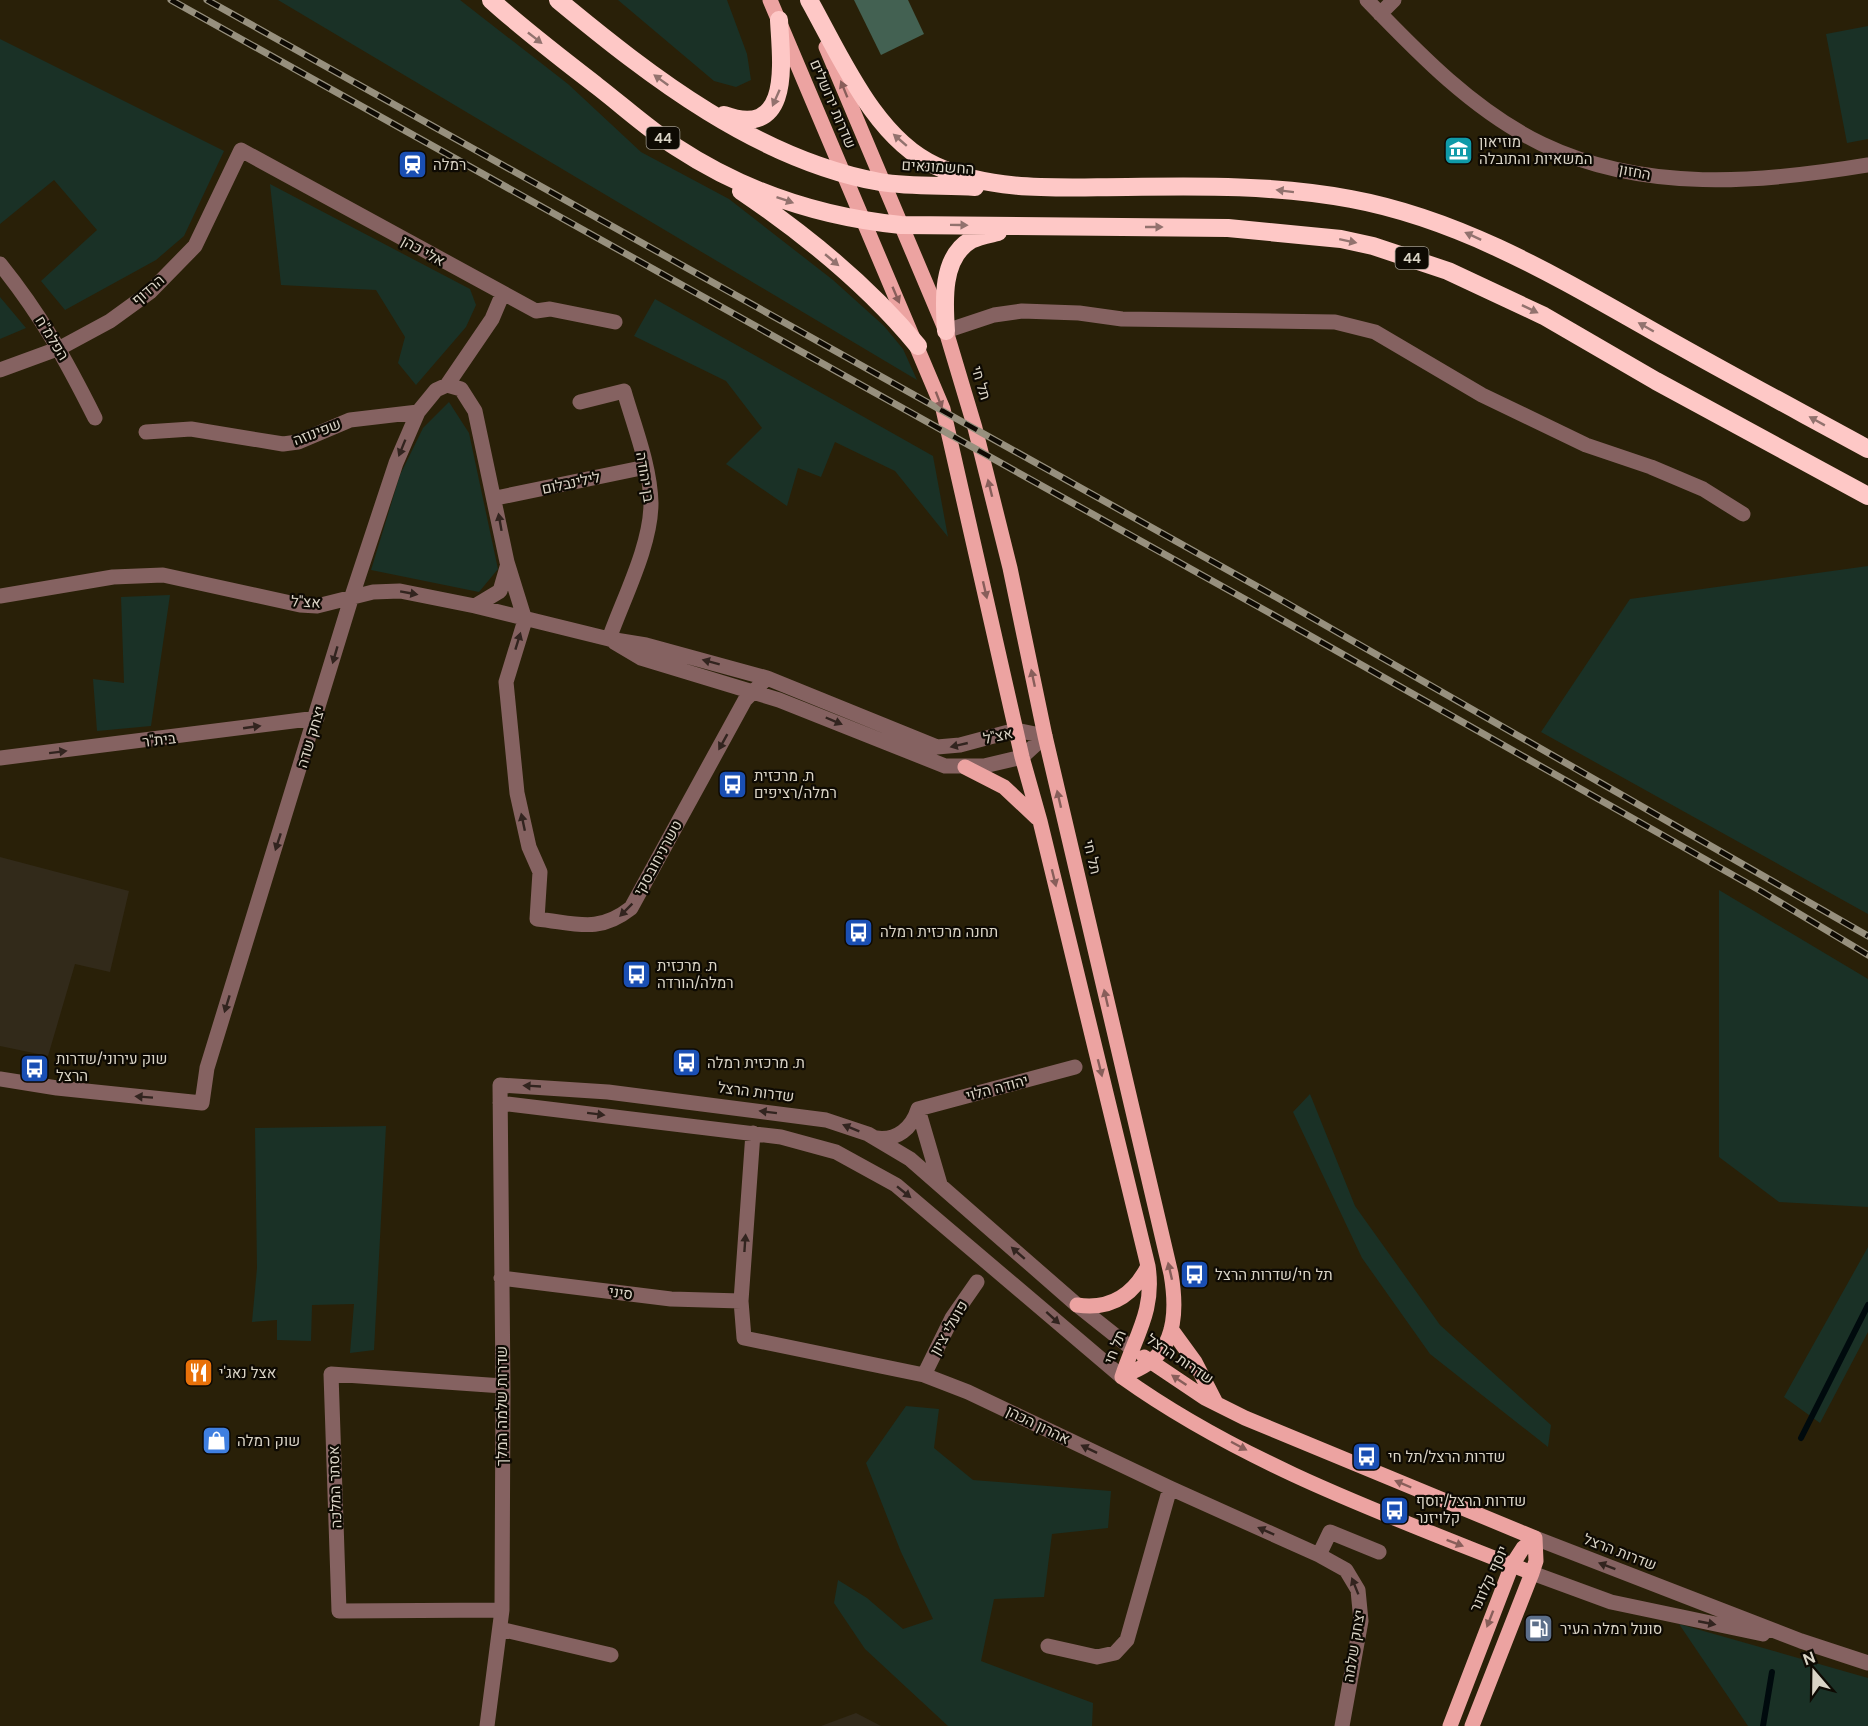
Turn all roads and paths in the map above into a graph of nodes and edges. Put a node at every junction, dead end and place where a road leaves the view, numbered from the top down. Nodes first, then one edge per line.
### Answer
1 (490, 0) edge
2 (558, 0) edge
3 (770, 0) edge
4 (807, 0) edge
5 (1367, 0) edge
6 (1394, 0) edge
7 (1380, 14) junction
8 (779, 20) junction
9 (693, 103) junction
10 (240, 150) joint
11 (683, 151) junction
12 (1868, 165) edge
13 (843, 174) junction
14 (882, 182) junction
15 (1031, 188) junction
16 (865, 221) junction
17 (901, 225) junction
18 (1045, 227) junction
19 (0, 264) edge
20 (503, 293) junction
21 (615, 322) dead end
22 (946, 331) junction
23 (918, 346) junction
24 (60, 348) junction
25 (0, 370) edge
26 (454, 387) junction
27 (580, 402) dead end
28 (418, 412) junction
29 (95, 418) dead end
30 (146, 432) dead end
31 (1868, 448) edge
32 (646, 467) junction
33 (1868, 496) edge
34 (496, 498) junction
35 (1743, 514) dead end
36 (507, 562) junction
37 (0, 596) edge
38 (351, 599) junction
39 (475, 606) junction
40 (525, 620) junction
41 (609, 639) junction
42 (767, 678) junction
43 (752, 691) junction
44 (317, 718) junction
45 (1016, 730) junction
46 (1045, 736) junction
47 (1022, 757) junction
48 (0, 759) edge
49 (964, 767) junction
50 (1040, 821) junction
51 (1075, 1067) dead end
52 (0, 1078) edge
53 (500, 1085) joint
54 (500, 1103) junction
55 (918, 1109) junction
56 (753, 1133) junction
57 (875, 1138) junction
58 (940, 1185) junction
59 (1148, 1266) junction
60 (501, 1278) junction
61 (977, 1282) dead end
62 (741, 1301) junction
63 (1077, 1305) junction
64 (1171, 1329) junction
65 (1131, 1348) junction
66 (1151, 1361) junction
67 (924, 1375) junction
68 (1122, 1377) junction
69 (503, 1386) junction
70 (1217, 1404) junction
71 (1170, 1488) junction
72 (1535, 1538) junction
73 (1379, 1552) dead end
74 (1319, 1555) junction
75 (1512, 1565) junction
76 (1532, 1573) junction
77 (502, 1610) junction
78 (500, 1629) junction
79 (1801, 1641) junction
80 (1048, 1646) dead end
81 (611, 1654) dead end
82 (1868, 1663) edge
83 (487, 1726) edge
84 (1342, 1726) edge
85 (1450, 1726) edge
86 (1472, 1726) edge

1 -> 11 highway, 44
9 -> 2 highway, החשמונאים
3 - 8 main road, שדרות ירושלים
14 -> 4 main road, שדרות ירושלים
15 -> 4 highway
5 - 7 street, החזון
6 - 7 street
7 - 12 street, החזון
8 -> 9 highway
8 - 13 main road, שדרות ירושלים
9 - 13 highway, החשמונאים
10 - 20 street, אלי כהן
10 - 24 street, הרדוף
11 -> 16 highway, 44
11 -> 23 highway
13 - 14 highway, החשמונאים
13 - 16 main road, שדרות ירושלים
14 - 15 highway, החשמונאים
14 - 17 main road, תל חי
31 -> 15 highway
16 - 17 highway, 44
16 -> 23 main road, תל חי
17 -> 18 highway, 44
17 - 22 main road, תל חי
18 - 22 highway
18 -> 33 highway, 44
19 - 24 street, הפלמ"ח
20 - 21 street, אלי כהן
20 - 26 street
22 - 35 street
46 -> 22 main road, תל חי
23 -> 45 main road, תל חי
24 - 25 street, הרדוף
24 - 29 street, הפלמ"ח
26 - 28 street, יצחק שדה
26 - 34 street
27 - 32 street, בן יהודה
28 - 30 street, שפינוזה
28 -> 38 street, יצחק שדה
32 - 34 street, לילינבלום
32 - 41 street, בן יהודה
36 -> 34 street
36 - 39 street
36 - 40 street
37 - 38 street, אצ"ל
38 -> 39 street, אצ"ל
38 -> 44 street, יצחק שדה
39 - 40 street, אצ"ל
40 - 41 street, אצ"ל
43 -> 40 street, טשרניחובסקי
42 -> 41 street, אצ"ל
41 - 43 street, אצ"ל
42 - 43 street, טשרניחובסקי
45 -> 42 street, אצ"ל
43 -> 49 street, אצ"ל
48 -> 44 street, בית"ר
44 -> 52 street, יצחק שדה
45 - 46 street, אצ"ל
45 - 47 main road, תל חי
46 - 47 street, אצ"ל
64 -> 46 main road, תל חי
47 - 49 street, אצ"ל
47 - 50 main road, תל חי
49 - 50 main road
50 -> 59 main road, תל חי
51 - 55 street, יהודה הלוי
53 - 54 street, שדרות שלמה המלך
57 -> 53 street, שדרות הרצל
54 -> 56 street, שדרות הרצל
54 - 60 street, שדרות שלמה המלך
55 - 57 street
55 - 58 street
62 -> 56 street
56 -> 68 street, שדרות הרצל
57 - 58 street, שדרות הרצל
63 -> 58 street, שדרות הרצל
59 - 63 main road
59 - 65 main road, תל חי
60 - 62 street, סיני
60 - 69 street, שדרות שלמה המלך
61 - 67 street, פועלי ציון
62 - 67 street, אהרון הכהן
63 - 65 street, שדרות הרצל
64 - 66 main road, תל חי
64 - 70 main road
65 - 66 main road, שדרות הרצל
65 - 68 main road, תל חי
66 - 68 main road, תל חי
70 -> 66 main road, שדרות הרצל
71 -> 67 street, אהרון הכהן
68 -> 75 main road, שדרות הרצל
69 - 77 street, שדרות שלמה המלך
69 - 77 street, אסתר המלכה
72 -> 70 main road, שדרות הרצל
74 -> 71 street, אהרון הכהן
71 - 80 street
72 - 75 main road, יוסף קלוזנר
72 - 76 main road
79 -> 72 street, שדרות הרצל
73 - 74 street
84 -> 74 street, יצחק שלמה
75 - 76 main road, שדרות הרצל
75 -> 85 main road, יוסף קלוזנר
76 -> 79 street, שדרות הרצל
76 - 86 main road
77 - 78 street, שדרות שלמה המלך
78 - 81 street
78 - 83 street, שדרות שלמה המלך
79 - 82 street, שדרות הרצל

